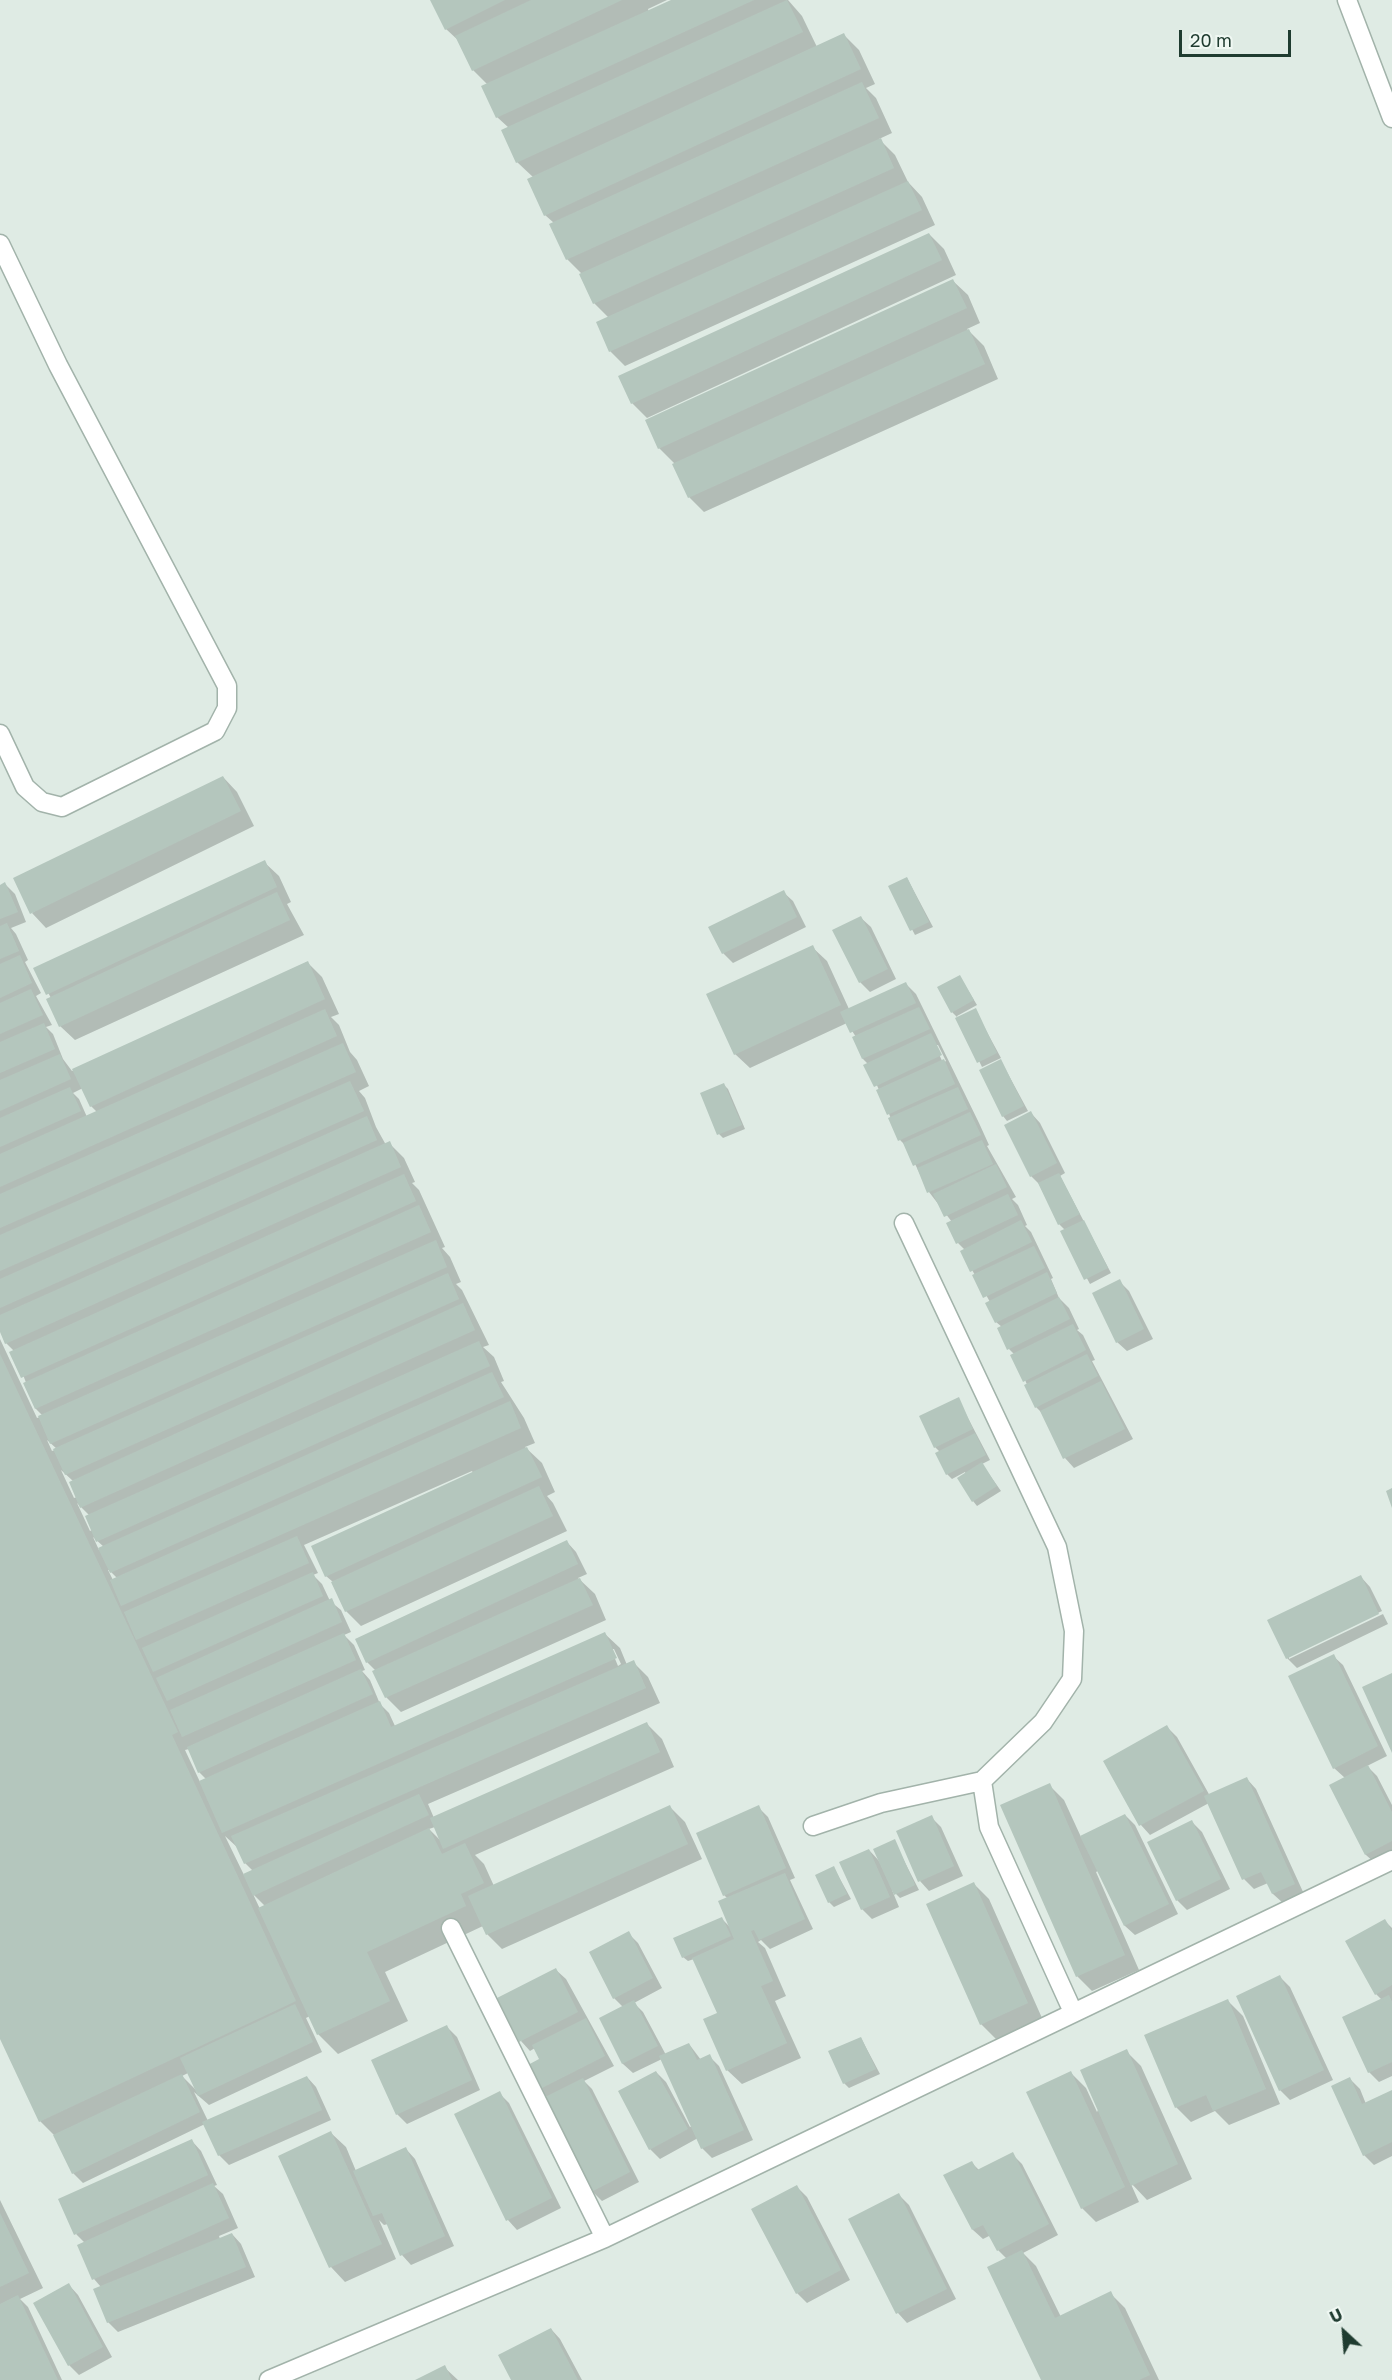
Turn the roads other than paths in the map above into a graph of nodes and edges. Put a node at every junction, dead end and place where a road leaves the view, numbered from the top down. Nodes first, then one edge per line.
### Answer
1 (1347, 0) edge
2 (1392, 118) edge
3 (0, 244) edge
4 (0, 734) edge
5 (904, 1223) dead end
6 (982, 1781) junction
7 (813, 1826) dead end
8 (1392, 1860) edge
9 (451, 1928) dead end
10 (1073, 2012) junction
11 (605, 2238) junction
12 (269, 2380) edge

1 - 2 street
3 - 4 street
5 - 6 street
6 - 7 street
6 - 10 street
8 - 10 street
9 - 11 street
10 - 11 street
11 - 12 street

